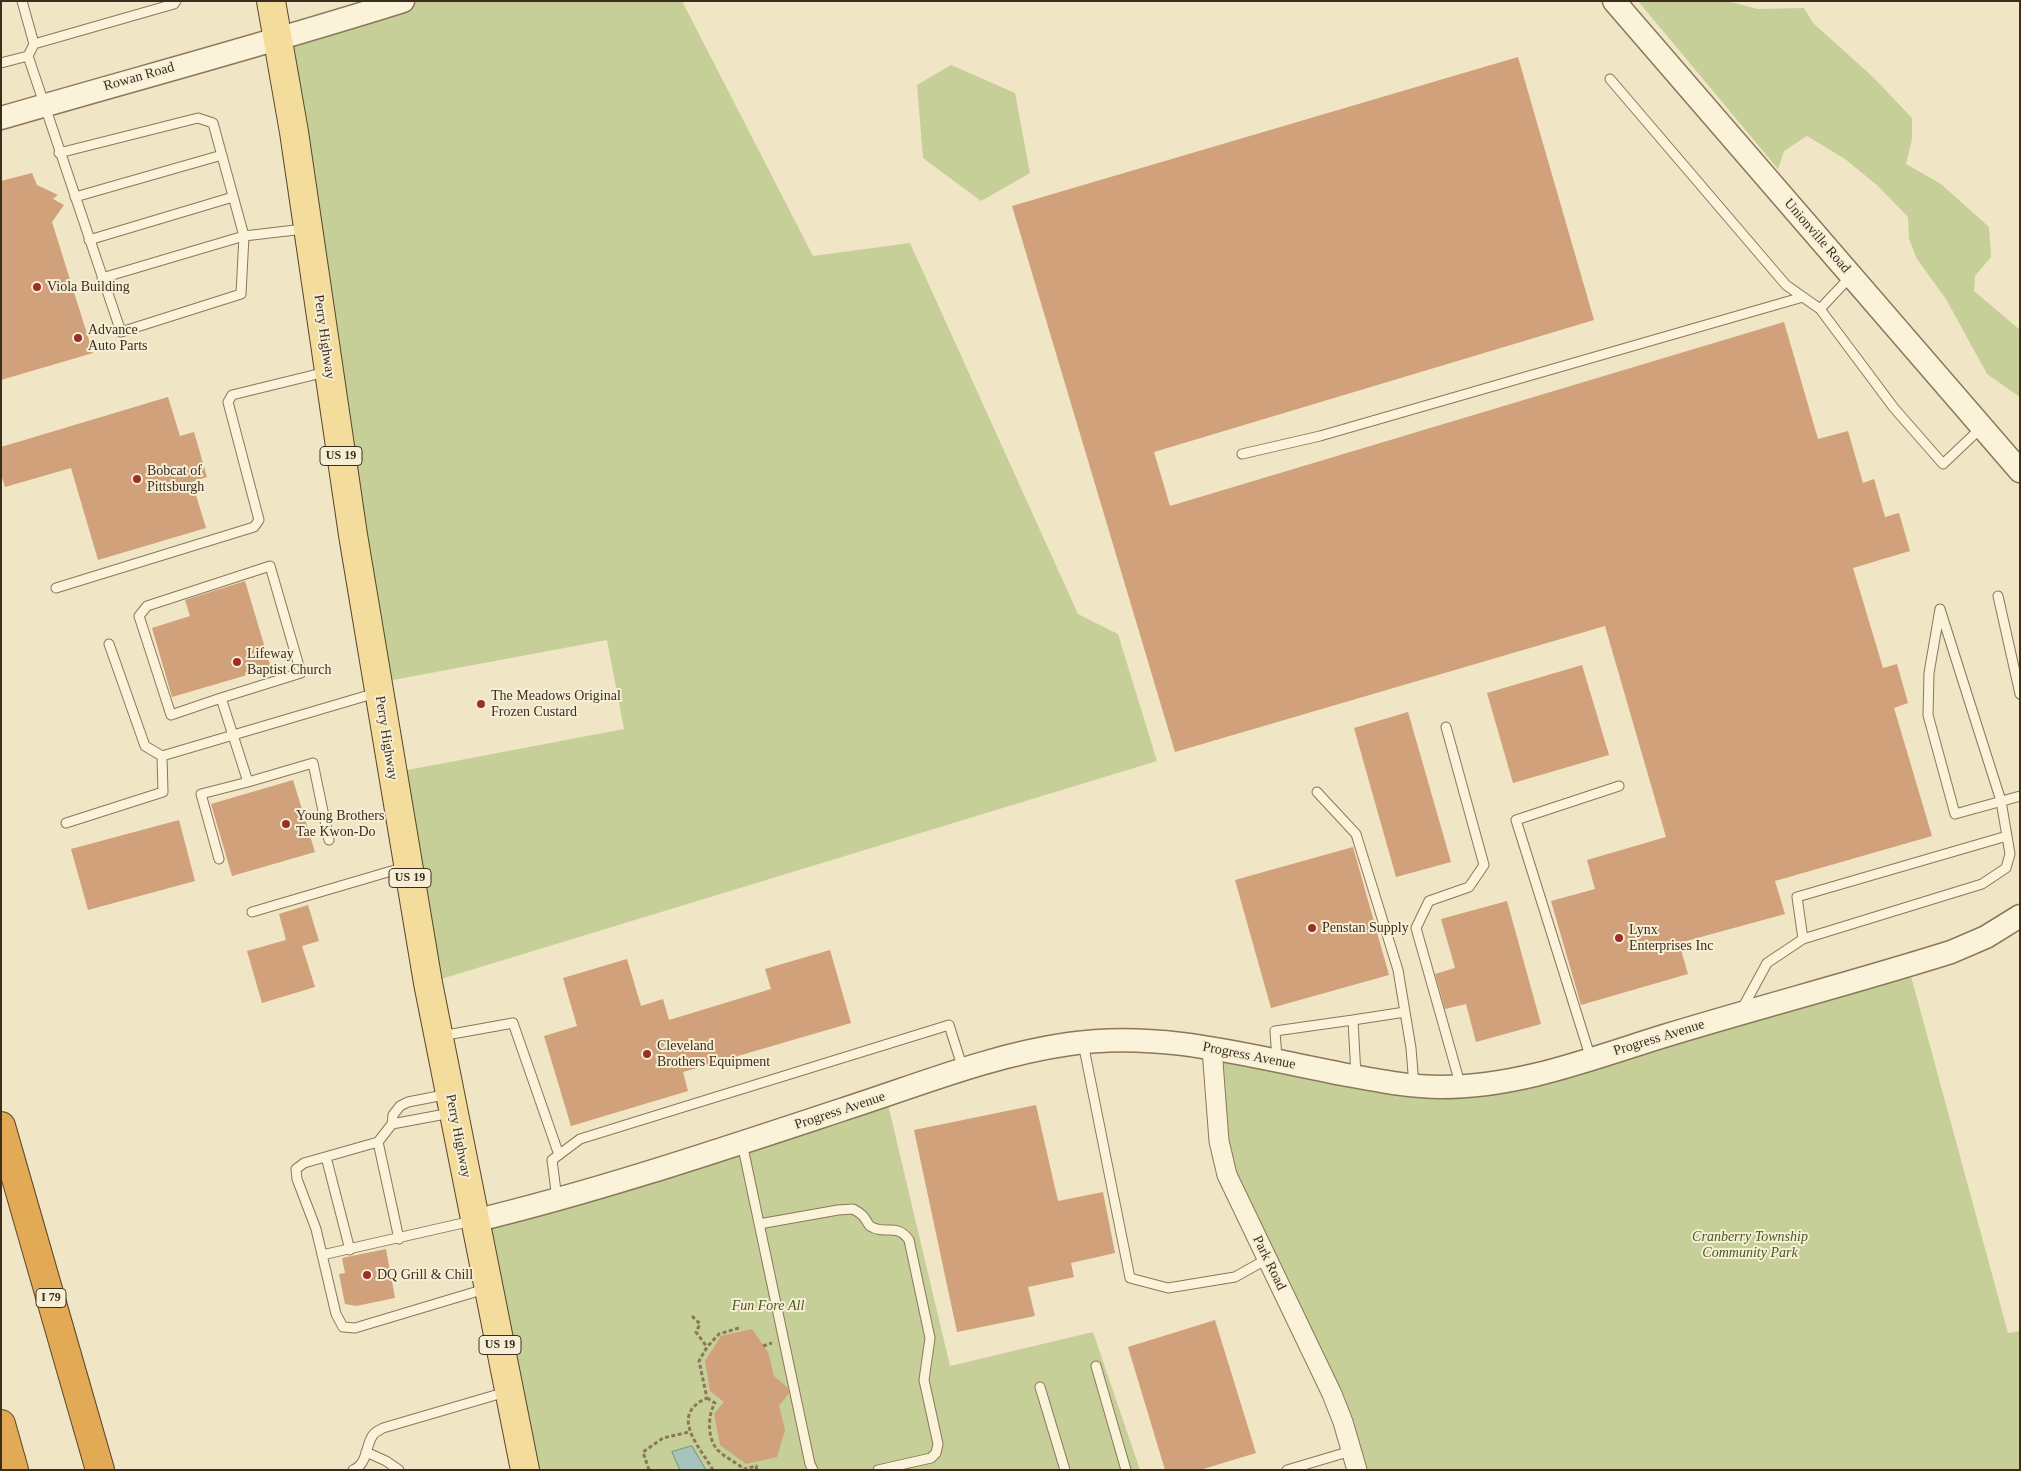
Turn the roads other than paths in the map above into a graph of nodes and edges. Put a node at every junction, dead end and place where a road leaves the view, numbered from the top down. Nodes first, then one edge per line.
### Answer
1 (22, 1) edge
2 (176, 1) edge
3 (271, 1) edge
4 (403, 1) edge
5 (1614, 1) edge
6 (278, 38) junction
7 (34, 44) junction
8 (28, 56) junction
9 (1, 63) edge
10 (1610, 79) dead end
11 (43, 105) junction
12 (1, 118) edge
13 (59, 153) junction
14 (222, 154) junction
15 (75, 197) junction
16 (234, 197) junction
17 (308, 228) junction
18 (244, 236) junction
19 (89, 240) junction
20 (1852, 276) junction
21 (102, 278) junction
22 (1803, 297) junction
23 (1820, 309) junction
24 (329, 372) junction
25 (1982, 427) junction
26 (1242, 454) dead end
27 (2020, 470) edge
28 (56, 588) dead end
29 (1998, 596) dead end
30 (109, 644) dead end
31 (379, 692) junction
32 (2020, 694) edge
33 (221, 698) junction
34 (1446, 727) dead end
35 (233, 735) junction
36 (162, 756) junction
37 (248, 782) junction
38 (1620, 786) dead end
39 (1317, 792) dead end
40 (2020, 796) edge
41 (2001, 801) junction
42 (66, 823) dead end
43 (2007, 836) junction
44 (329, 840) dead end
45 (219, 859) dead end
46 (408, 866) junction
47 (252, 912) dead end
48 (2020, 916) edge
49 (1803, 938) junction
50 (1405, 1012) junction
51 (1739, 1014) junction
52 (1353, 1020) junction
53 (438, 1036) junction
54 (1083, 1042) junction
55 (1212, 1049) junction
56 (1591, 1059) junction
57 (1277, 1062) junction
58 (963, 1070) junction
59 (1356, 1077) junction
60 (1414, 1086) junction
61 (1461, 1087) junction
62 (452, 1103) junction
63 (392, 1124) junction
64 (1, 1126) edge
65 (378, 1142) junction
66 (742, 1143) junction
67 (559, 1155) junction
68 (326, 1157) junction
69 (557, 1200) junction
70 (474, 1221) junction
71 (759, 1224) junction
72 (400, 1239) junction
73 (350, 1250) junction
74 (322, 1255) junction
75 (1267, 1259) junction
76 (488, 1288) junction
77 (1096, 1366) dead end
78 (1040, 1387) dead end
79 (509, 1392) junction
80 (1, 1424) edge
81 (1351, 1451) junction
82 (366, 1452) junction
83 (14, 1470) edge
84 (100, 1470) edge
85 (353, 1470) edge
86 (399, 1470) edge
87 (525, 1470) edge
88 (814, 1470) edge
89 (878, 1470) edge
90 (1065, 1470) edge
91 (1126, 1470) edge
92 (1287, 1470) edge
93 (1357, 1470) edge

1 - 7 lane
2 - 7 lane
3 - 6 main road, Perry Highway / US 19
4 - 6 street, Rowan Road
5 - 20 street, Unionville Road
6 - 11 street, Rowan Road
6 - 17 main road, Perry Highway / US 19
7 - 8 lane
8 - 9 lane
8 - 11 lane
10 - 22 lane
11 - 12 street, Rowan Road
11 - 13 lane
13 - 14 lane
13 - 15 lane
14 - 15 lane
14 - 16 lane
15 - 19 lane
16 - 18 lane
16 - 19 lane
17 - 18 lane
17 - 24 main road, Perry Highway / US 19
18 - 21 lane
18 - 21 lane
19 - 21 lane
20 - 23 lane
20 - 25 street, Unionville Road
22 - 23 lane
22 - 26 lane
23 - 25 lane
24 - 28 lane
24 - 31 main road, Perry Highway / US 19
25 - 27 street, Unionville Road
29 - 32 lane
30 - 36 lane
31 - 35 lane
31 - 46 main road, Perry Highway / US 19
33 - 33 lane
33 - 35 lane
34 - 61 lane
35 - 36 lane
35 - 37 lane
36 - 42 lane
37 - 44 lane
37 - 45 lane
38 - 56 lane
39 - 50 lane
40 - 41 lane
41 - 41 lane
41 - 43 lane
43 - 49 lane
43 - 49 lane
46 - 47 lane
46 - 53 main road, Perry Highway / US 19
48 - 51 street, Progress Avenue
49 - 51 lane
50 - 52 lane
50 - 60 lane
51 - 56 street, Progress Avenue
52 - 57 lane
52 - 59 lane
53 - 62 main road, Perry Highway / US 19
53 - 67 lane
54 - 55 street, Progress Avenue
54 - 58 street, Progress Avenue
54 - 75 lane
55 - 57 street, Progress Avenue
55 - 75 street, Park Road
56 - 61 street, Progress Avenue
57 - 59 street, Progress Avenue
58 - 66 street, Progress Avenue
58 - 67 lane
59 - 60 street, Progress Avenue
60 - 61 street, Progress Avenue
62 - 63 lane
62 - 63 lane
62 - 70 main road, Perry Highway / US 19
63 - 65 lane
64 - 84 highway, I 79
65 - 68 lane
65 - 72 lane
66 - 69 street, Progress Avenue
66 - 71 lane
67 - 69 lane
68 - 73 lane
68 - 74 lane
69 - 70 street, Progress Avenue
70 - 72 lane
70 - 76 main road, Perry Highway / US 19
71 - 88 lane
71 - 89 lane
72 - 73 lane
73 - 74 lane
74 - 76 lane
75 - 81 street, Park Road
76 - 79 main road, Perry Highway / US 19
77 - 91 lane
78 - 90 lane
79 - 82 lane
79 - 87 main road, Perry Highway / US 19
80 - 83 highway
81 - 92 lane
81 - 93 street, Park Road
82 - 85 lane
82 - 86 lane

